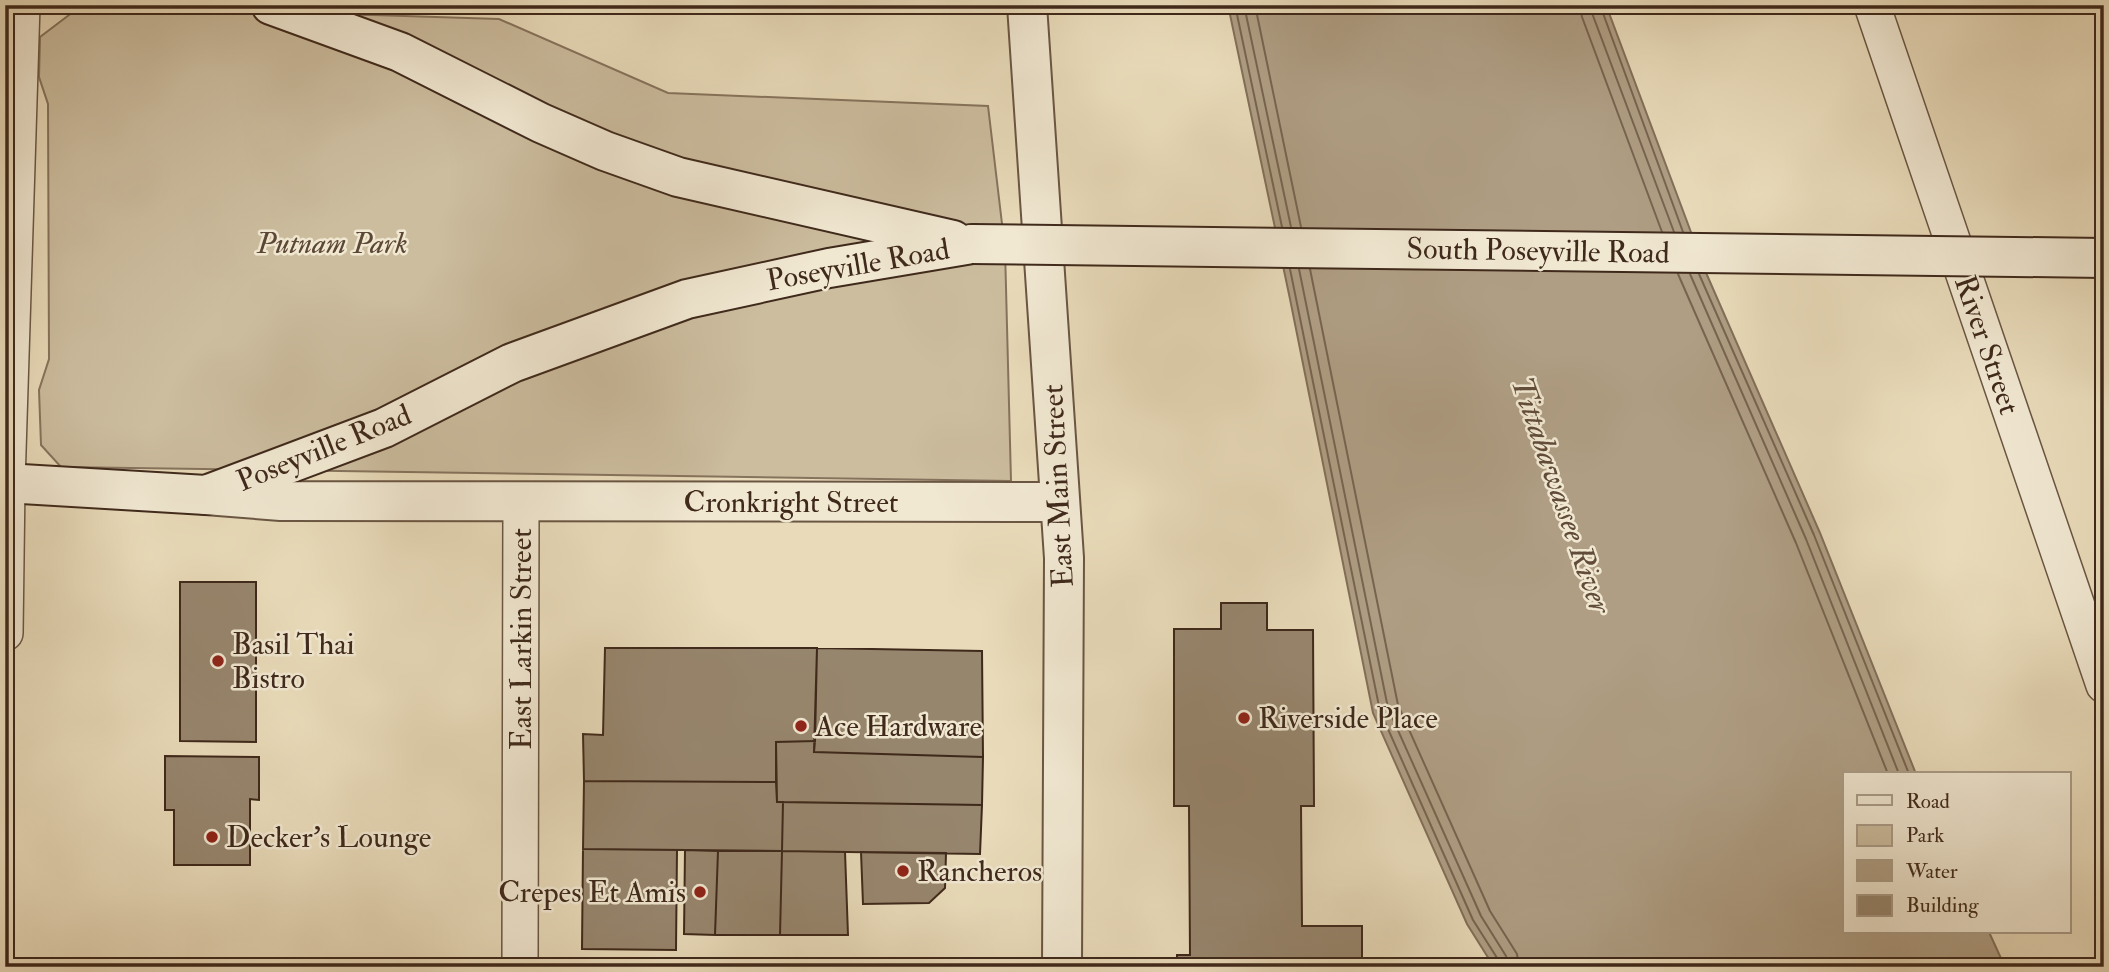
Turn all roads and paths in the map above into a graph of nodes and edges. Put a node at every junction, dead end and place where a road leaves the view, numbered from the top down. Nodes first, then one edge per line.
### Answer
1 (22, 5) edge
2 (271, 5) edge
3 (1027, 5) edge
4 (1872, 5) edge
5 (972, 244) junction
6 (2104, 258) edge
7 (6, 483) edge
8 (206, 495) junction
9 (522, 502) junction
10 (1060, 502) junction
11 (5, 633) edge
12 (2104, 685) edge
13 (520, 967) edge
14 (1062, 967) edge

1 - 7 street
2 - 5 main road, Poseyville Road
3 - 10 main road, East Main Street
4 - 12 street, River Street
5 - 6 main road, South Poseyville Road, bridge
5 - 8 main road, Poseyville Road
7 - 8 main road
7 - 11 street
8 - 9 main road, East Larkin Street
9 - 10 main road, Cronkright Street
9 - 13 street, East Larkin Street
10 - 14 main road, East Main Street

